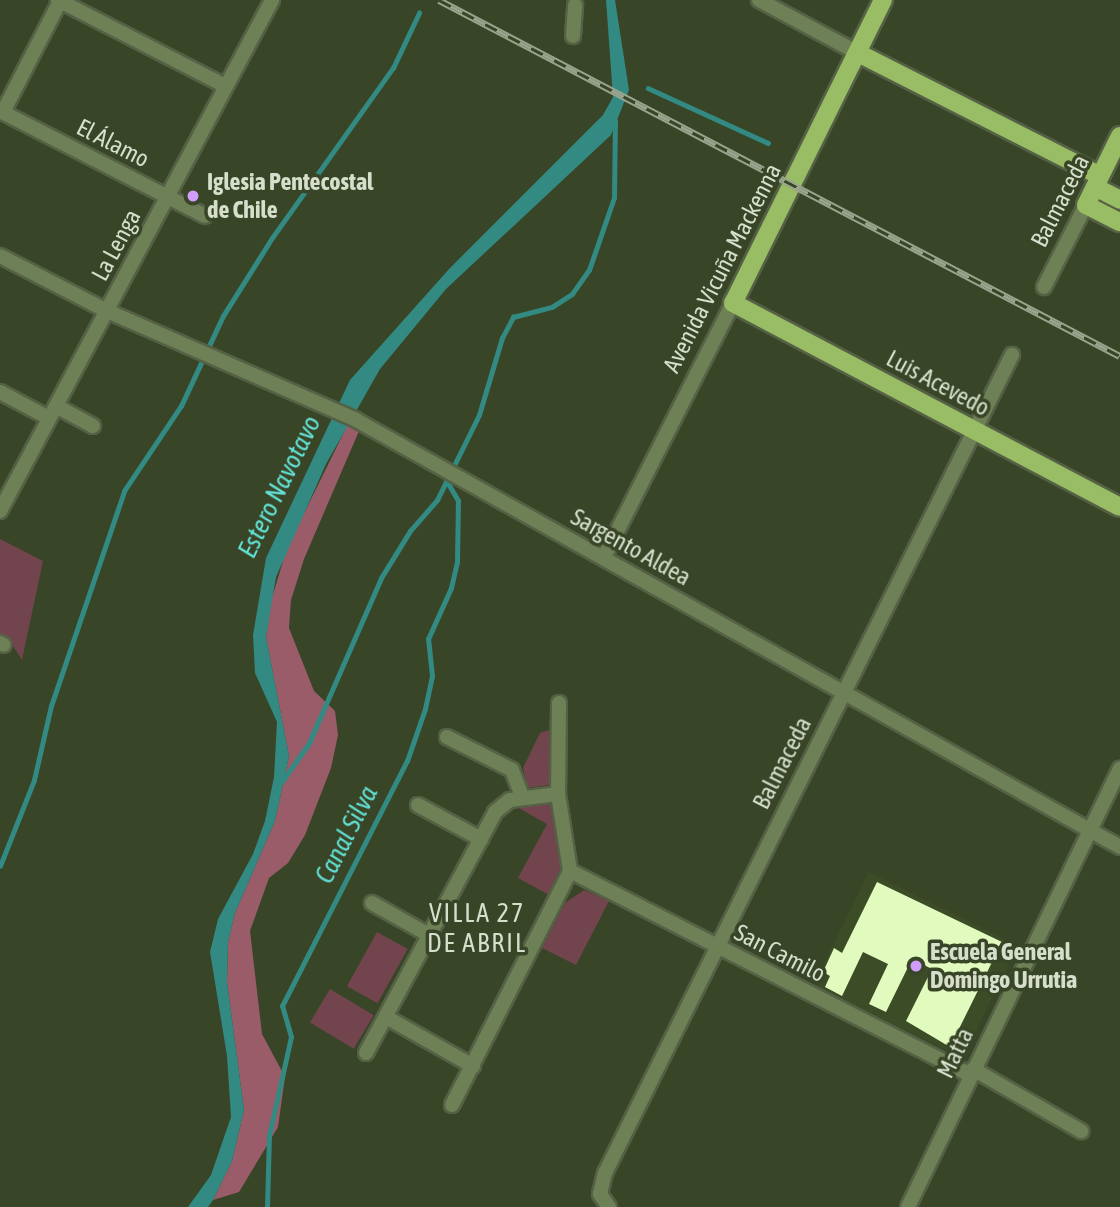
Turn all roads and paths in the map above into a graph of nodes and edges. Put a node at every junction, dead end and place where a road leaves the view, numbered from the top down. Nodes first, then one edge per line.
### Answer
1 (272, 0) edge
2 (759, 0) edge
3 (883, 0) edge
4 (59, 1) edge
5 (571, 2) edge
6 (573, 36) dead end
7 (858, 52) junction
8 (225, 86) junction
9 (1, 112) edge
10 (1120, 136) edge
11 (1098, 181) junction
12 (168, 197) junction
13 (1120, 200) edge
14 (1086, 205) junction
15 (205, 216) dead end
16 (1120, 222) edge
17 (0, 256) edge
18 (1044, 287) dead end
19 (733, 303) junction
20 (107, 311) junction
21 (1012, 355) dead end
22 (0, 392) edge
23 (53, 412) junction
24 (93, 426) dead end
25 (975, 430) junction
26 (1120, 506) edge
27 (0, 511) edge
28 (604, 557) junction
29 (845, 693) junction
30 (559, 703) dead end
31 (447, 737) dead end
32 (1120, 769) edge
33 (558, 794) junction
34 (522, 796) junction
35 (418, 805) dead end
36 (1089, 830) junction
37 (481, 839) junction
38 (1120, 847) edge
39 (570, 871) junction
40 (372, 903) dead end
41 (429, 935) junction
42 (716, 946) junction
43 (386, 1017) junction
44 (366, 1054) dead end
45 (473, 1066) junction
46 (972, 1072) junction
47 (452, 1105) dead end
48 (1081, 1131) dead end
49 (608, 1207) edge
50 (908, 1207) edge

1 - 8 street, La Lenga
2 - 7 street
3 - 7 main road, Avenida Vicuña Mackenna
4 - 8 street
4 - 9 street
5 - 6 street
7 - 11 main road
7 - 19 main road, Avenida Vicuña Mackenna
8 - 12 street, La Lenga
9 - 12 street, El Álamo
10 - 11 main road, Balmaceda
11 - 13 main road
11 - 14 main road, Balmaceda
12 - 15 street, El Álamo
12 - 20 street, La Lenga
14 - 16 main road
14 - 18 street, Balmaceda
17 - 20 street, Sargento Aldea
19 - 25 main road, Luis Acevedo
19 - 28 street, Avenida Vicuña Mackenna
20 - 23 street, La Lenga
20 - 28 street, Sargento Aldea
21 - 25 street, Balmaceda
22 - 23 street
23 - 24 street
23 - 27 street, La Lenga
25 - 26 main road, Luis Acevedo
25 - 29 street, Balmaceda
28 - 29 street, Sargento Aldea
29 - 36 street, Sargento Aldea
29 - 42 street, Balmaceda
30 - 33 street
31 - 34 street
32 - 36 street, Matta
33 - 34 street
33 - 39 street
34 - 37 street
35 - 37 street
36 - 38 street, Sargento Aldea
36 - 46 street, Matta
37 - 41 street
39 - 42 street, San Camilo
39 - 45 street
40 - 41 street
41 - 43 street
42 - 46 street, San Camilo
42 - 49 street, Balmaceda
43 - 44 street
43 - 45 street
45 - 47 street
46 - 48 street, San Camilo
46 - 50 street, Matta

